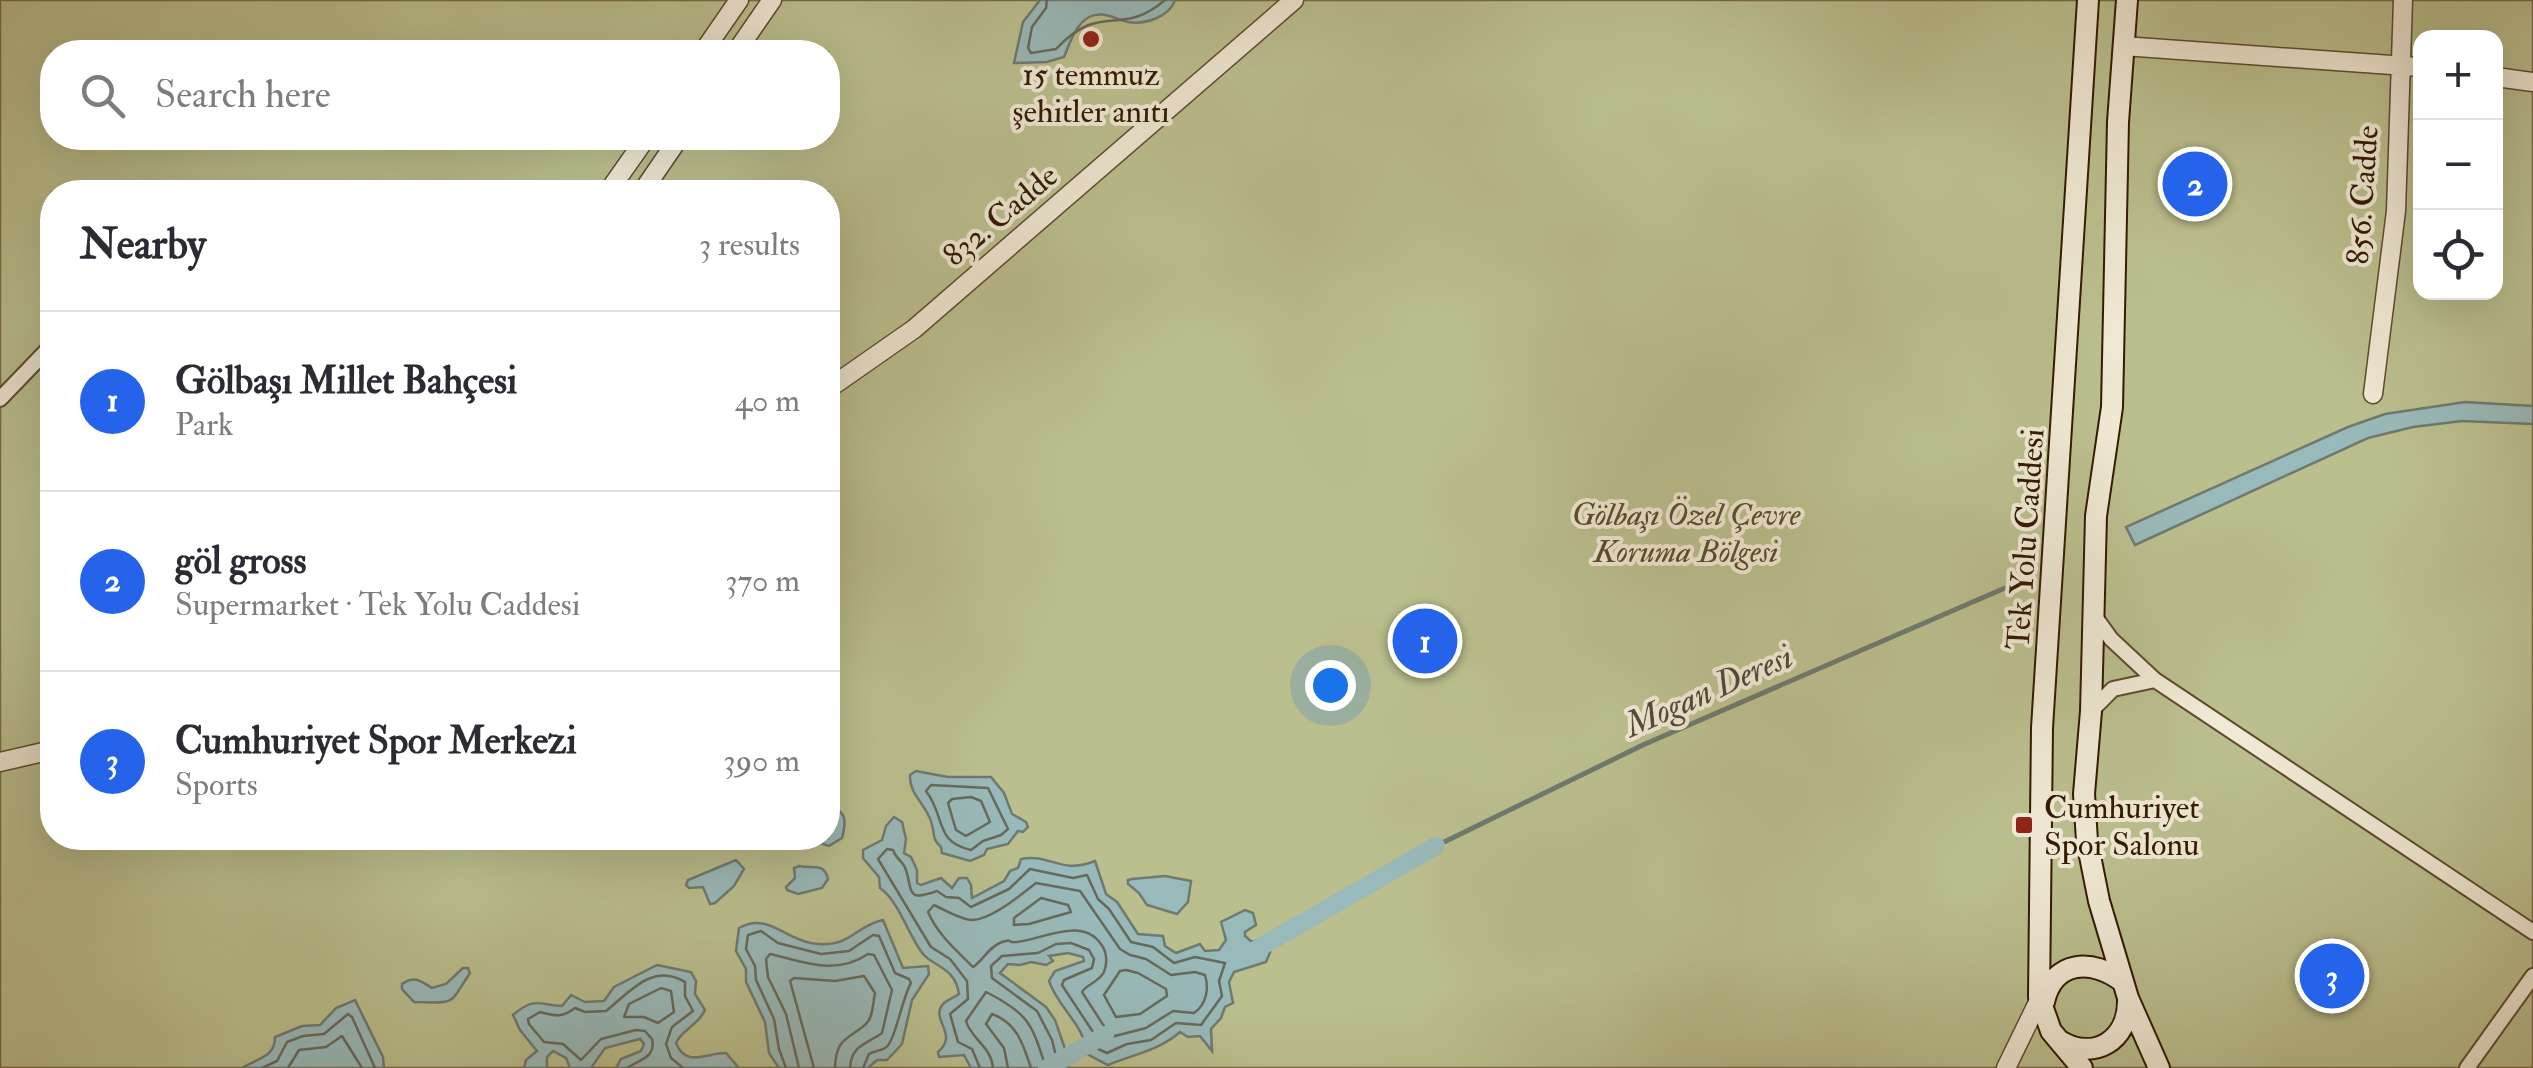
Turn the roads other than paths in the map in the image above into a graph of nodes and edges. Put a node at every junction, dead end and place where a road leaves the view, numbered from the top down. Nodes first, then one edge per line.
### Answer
1 (739, 0) edge
2 (772, 0) edge
3 (1294, 0) edge
4 (2088, 0) edge
5 (2127, 0) edge
6 (2403, 0) edge
7 (711, 40) edge
8 (744, 40) edge
9 (2123, 46) junction
10 (2398, 64) junction
11 (2413, 66) edge
12 (2503, 78) edge
13 (2533, 82) edge
14 (638, 150) edge
15 (671, 150) edge
16 (616, 180) edge
17 (650, 180) edge
18 (40, 357) edge
19 (840, 381) edge
20 (2373, 394) dead end
21 (0, 399) edge
22 (2093, 614) junction
23 (2154, 680) junction
24 (2091, 711) junction
25 (40, 753) edge
26 (0, 762) edge
27 (2533, 932) edge
28 (2533, 976) edge
29 (2126, 990) junction
30 (2044, 999) junction
31 (2058, 1040) junction
32 (2103, 1046) junction
33 (2071, 1065) edge
34 (2006, 1068) edge
35 (2159, 1068) edge
36 (2467, 1068) edge

1 - 7 street
2 - 8 street
3 - 19 street, 832. Cadde
4 - 30 main road, Tek Yolu Caddesi
5 - 9 main road
6 - 10 street, 856. Cadde
9 - 10 street
9 - 22 main road
10 - 11 street
10 - 20 street, 856. Cadde
12 - 13 street
14 - 16 street
15 - 17 street
18 - 21 street
22 - 23 street
22 - 24 main road
23 - 24 street
23 - 27 street
24 - 29 main road
25 - 26 street
28 - 36 street
29 - 30 main road
29 - 32 main road
29 - 35 main road
30 - 31 main road
30 - 34 street
31 - 32 main road
31 - 33 main road
32 - 33 street

